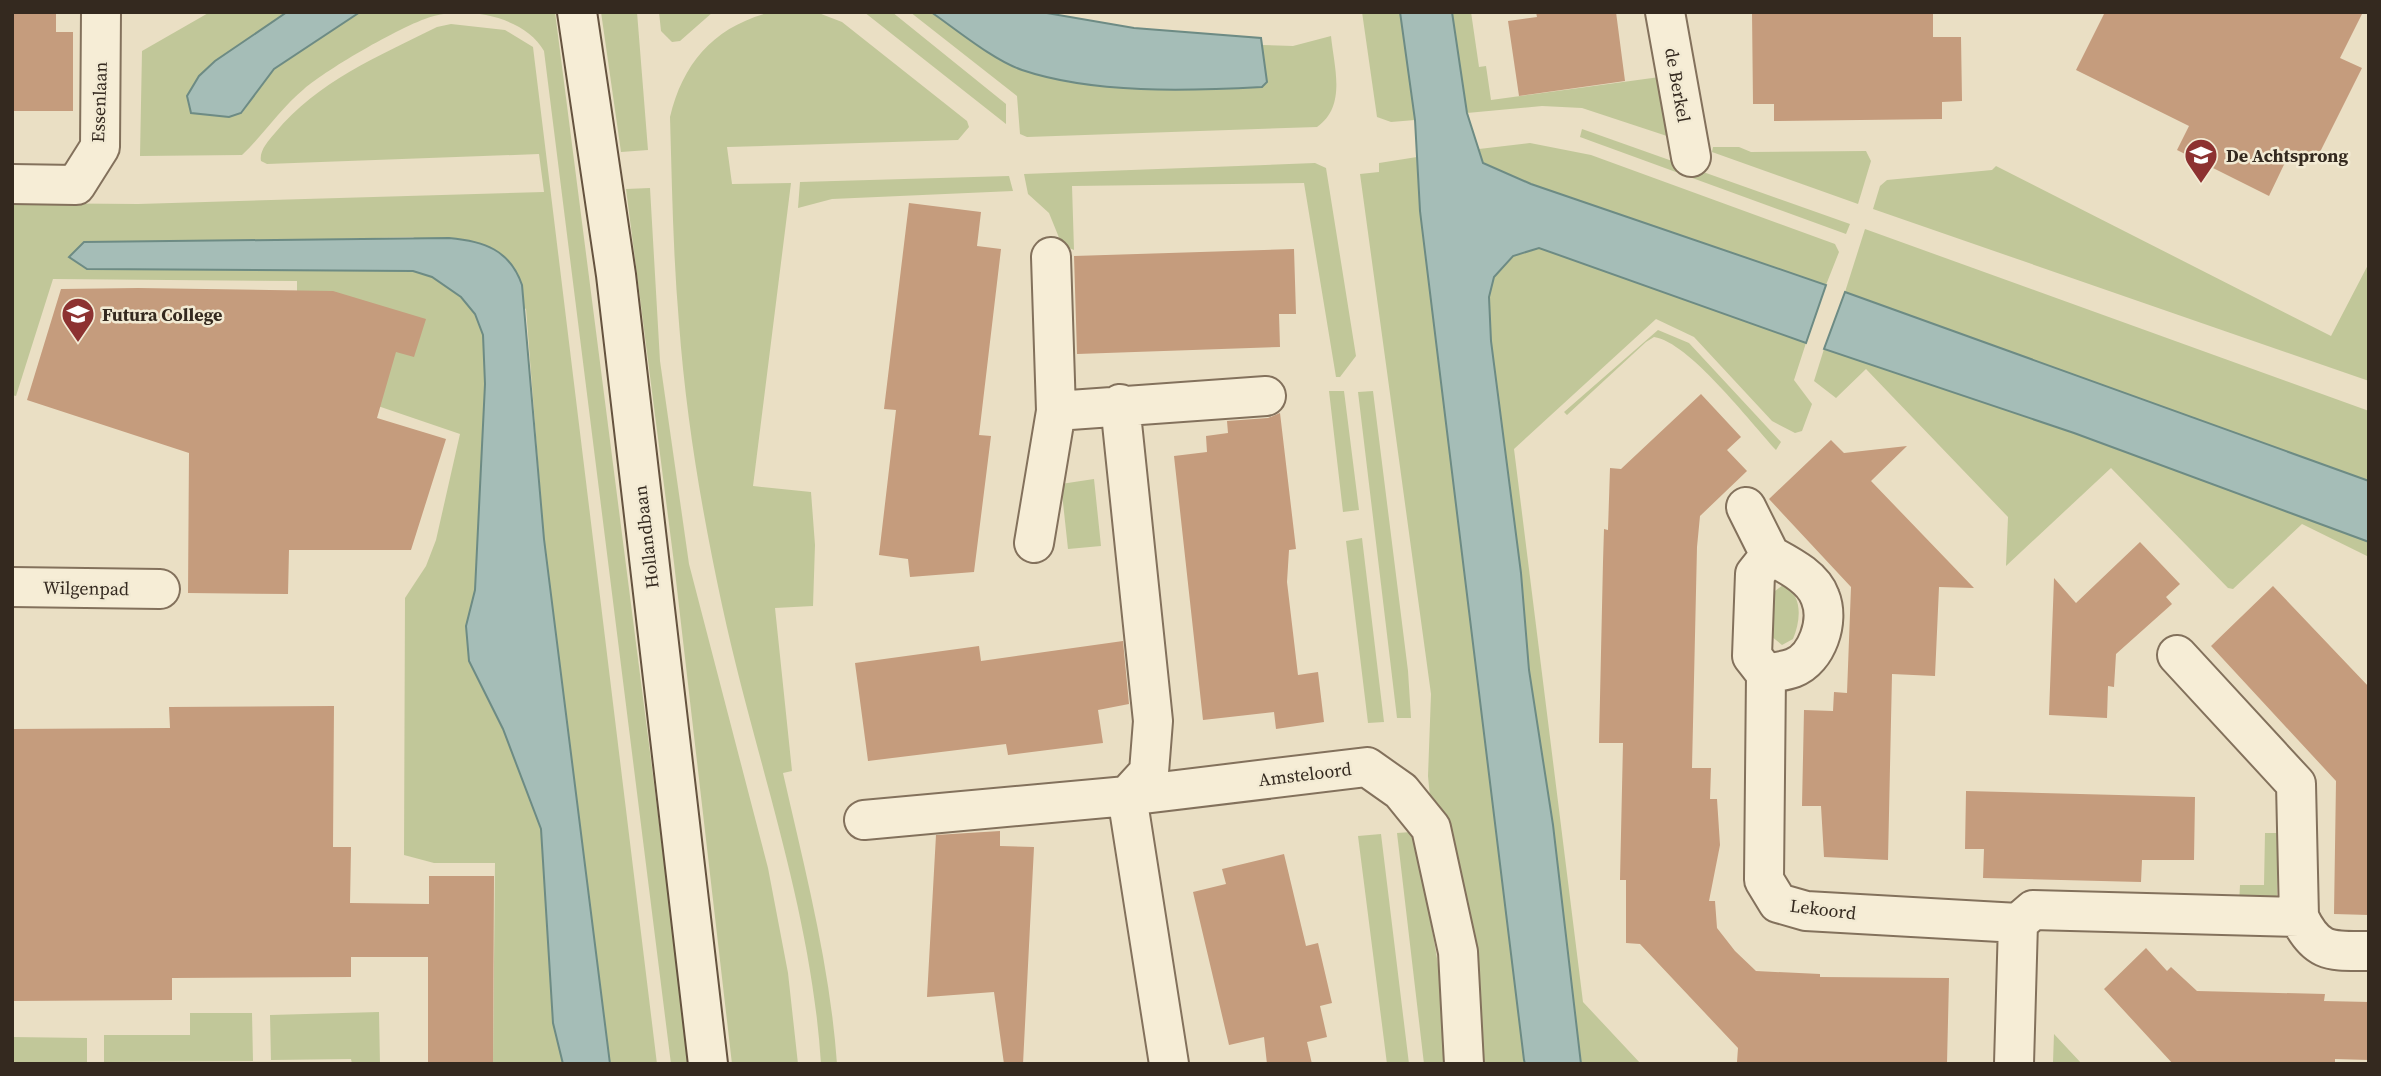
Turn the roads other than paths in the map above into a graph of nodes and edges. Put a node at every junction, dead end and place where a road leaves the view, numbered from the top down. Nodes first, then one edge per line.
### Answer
1 (102, 12) edge
2 (577, 12) edge
3 (1665, 12) edge
4 (1691, 157) dead end
5 (12, 184) edge
6 (1051, 257) dead end
7 (1266, 396) dead end
8 (1120, 404) junction
9 (1056, 411) junction
10 (1746, 507) dead end
11 (1034, 543) dead end
12 (1770, 555) junction
13 (12, 587) edge
14 (160, 589) dead end
15 (2177, 655) dead end
16 (1766, 674) junction
17 (1126, 796) junction
18 (864, 820) dead end
19 (2299, 917) junction
20 (2018, 923) junction
21 (2369, 951) edge
22 (708, 1064) edge
23 (1169, 1064) edge
24 (1464, 1064) edge
25 (2014, 1064) edge

1 - 5 street, Essenlaan
2 - 22 street, Hollandbaan
3 - 4 street, de Berkel
6 - 9 street
7 - 8 street
8 - 9 street
8 - 17 street
9 - 11 street
10 - 12 street
12 - 16 street, Lekoord
12 - 16 street
13 - 14 street, Wilgenpad
15 - 19 street
16 - 20 street, Lekoord
17 - 18 street, Amsteloord
17 - 23 street
17 - 24 street, Amsteloord
19 - 20 street, Lekoord
19 - 21 street
20 - 25 street

